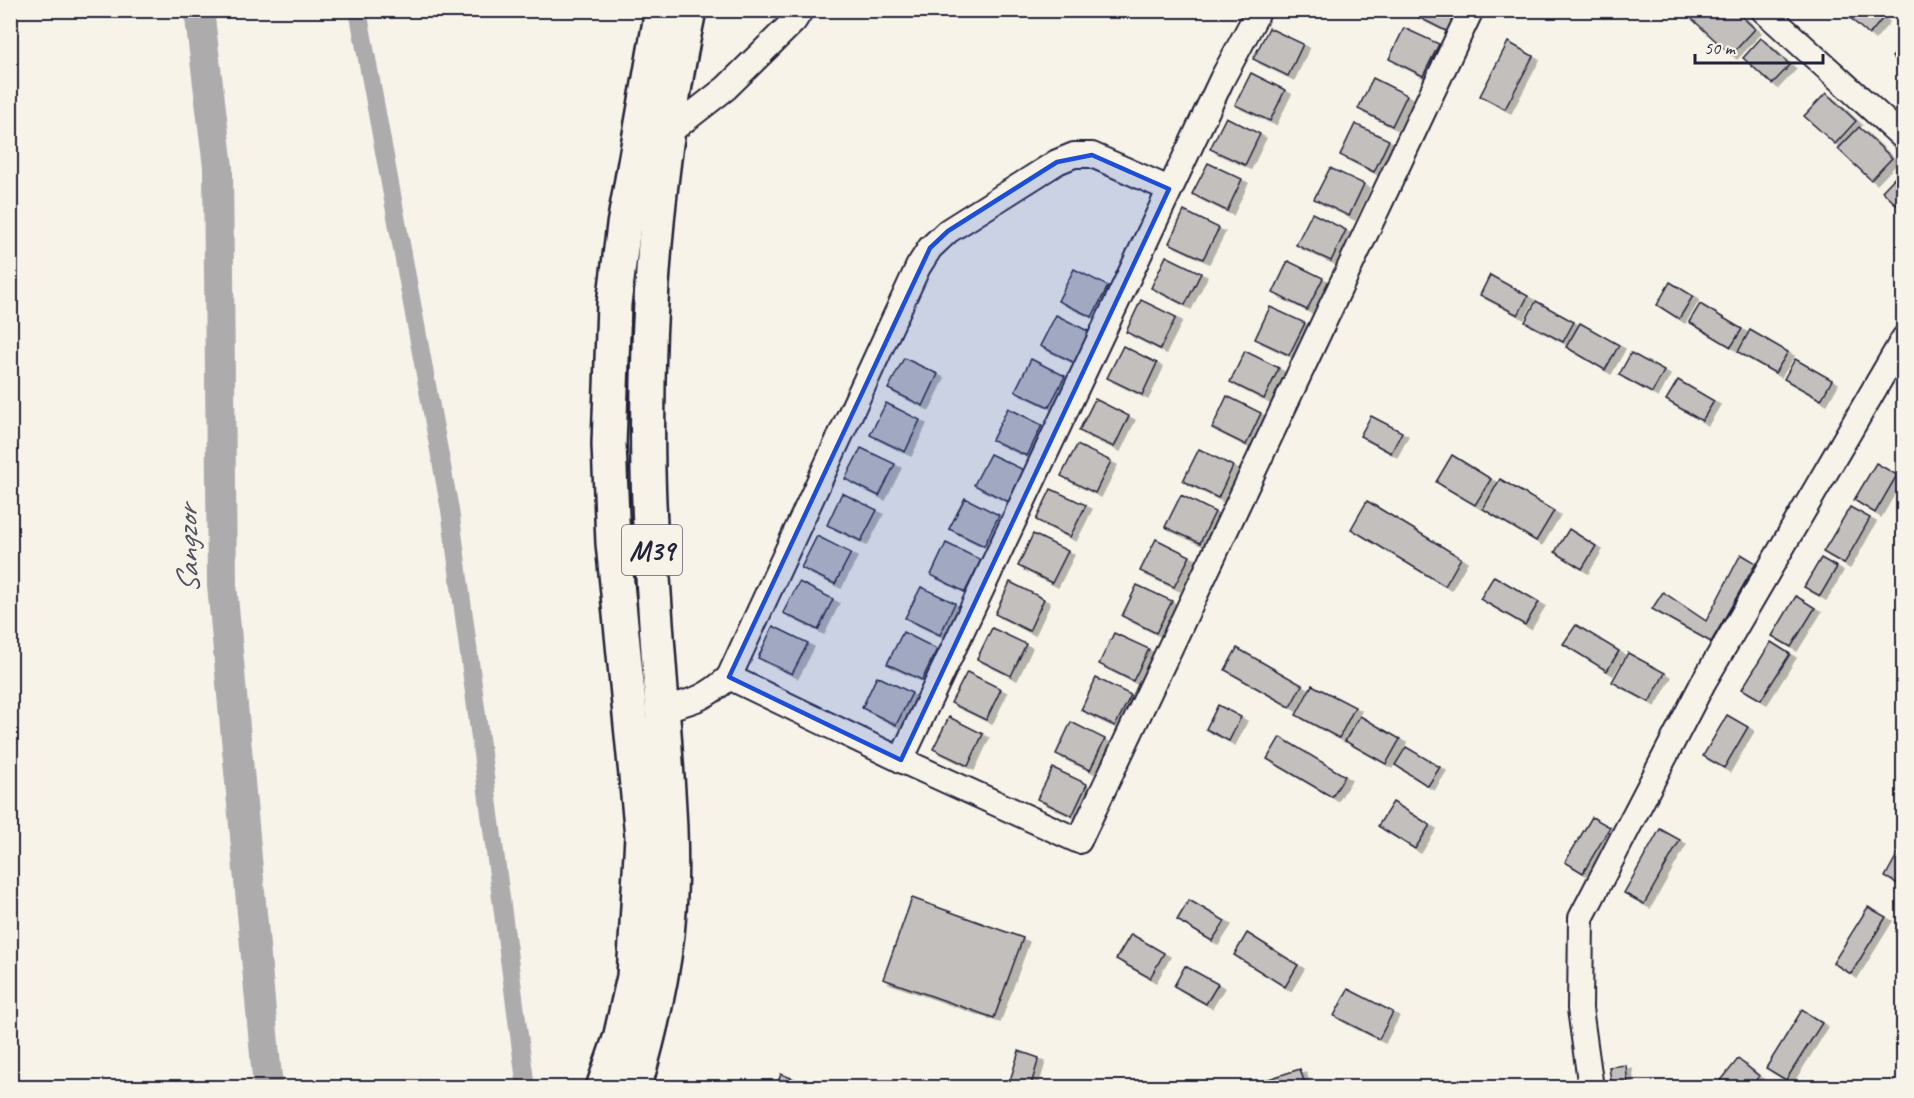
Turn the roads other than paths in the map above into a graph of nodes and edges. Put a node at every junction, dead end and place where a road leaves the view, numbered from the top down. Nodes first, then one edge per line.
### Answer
1 (662, 10) edge
2 (689, 10) edge
3 (801, 10) edge
4 (1259, 10) edge
5 (1471, 10) edge
6 (1763, 10) edge
7 (667, 134) junction
8 (1904, 138) edge
9 (1169, 189) junction
10 (1904, 339) edge
11 (651, 537) junction
12 (613, 543) junction
13 (729, 677) junction
14 (663, 709) junction
15 (901, 760) junction
16 (603, 1088) edge
17 (634, 1088) edge
18 (1591, 1088) edge

1 - 12 highway, M39
2 - 7 highway, M39
3 - 7 street
4 - 9 street
5 - 15 street
6 - 8 street
7 - 11 highway, M39
9 - 13 street
9 - 15 street
10 - 18 street
11 - 12 highway
11 - 14 highway, M39
12 - 16 highway, M39
13 - 14 street
13 - 15 street
14 - 17 highway, M39

